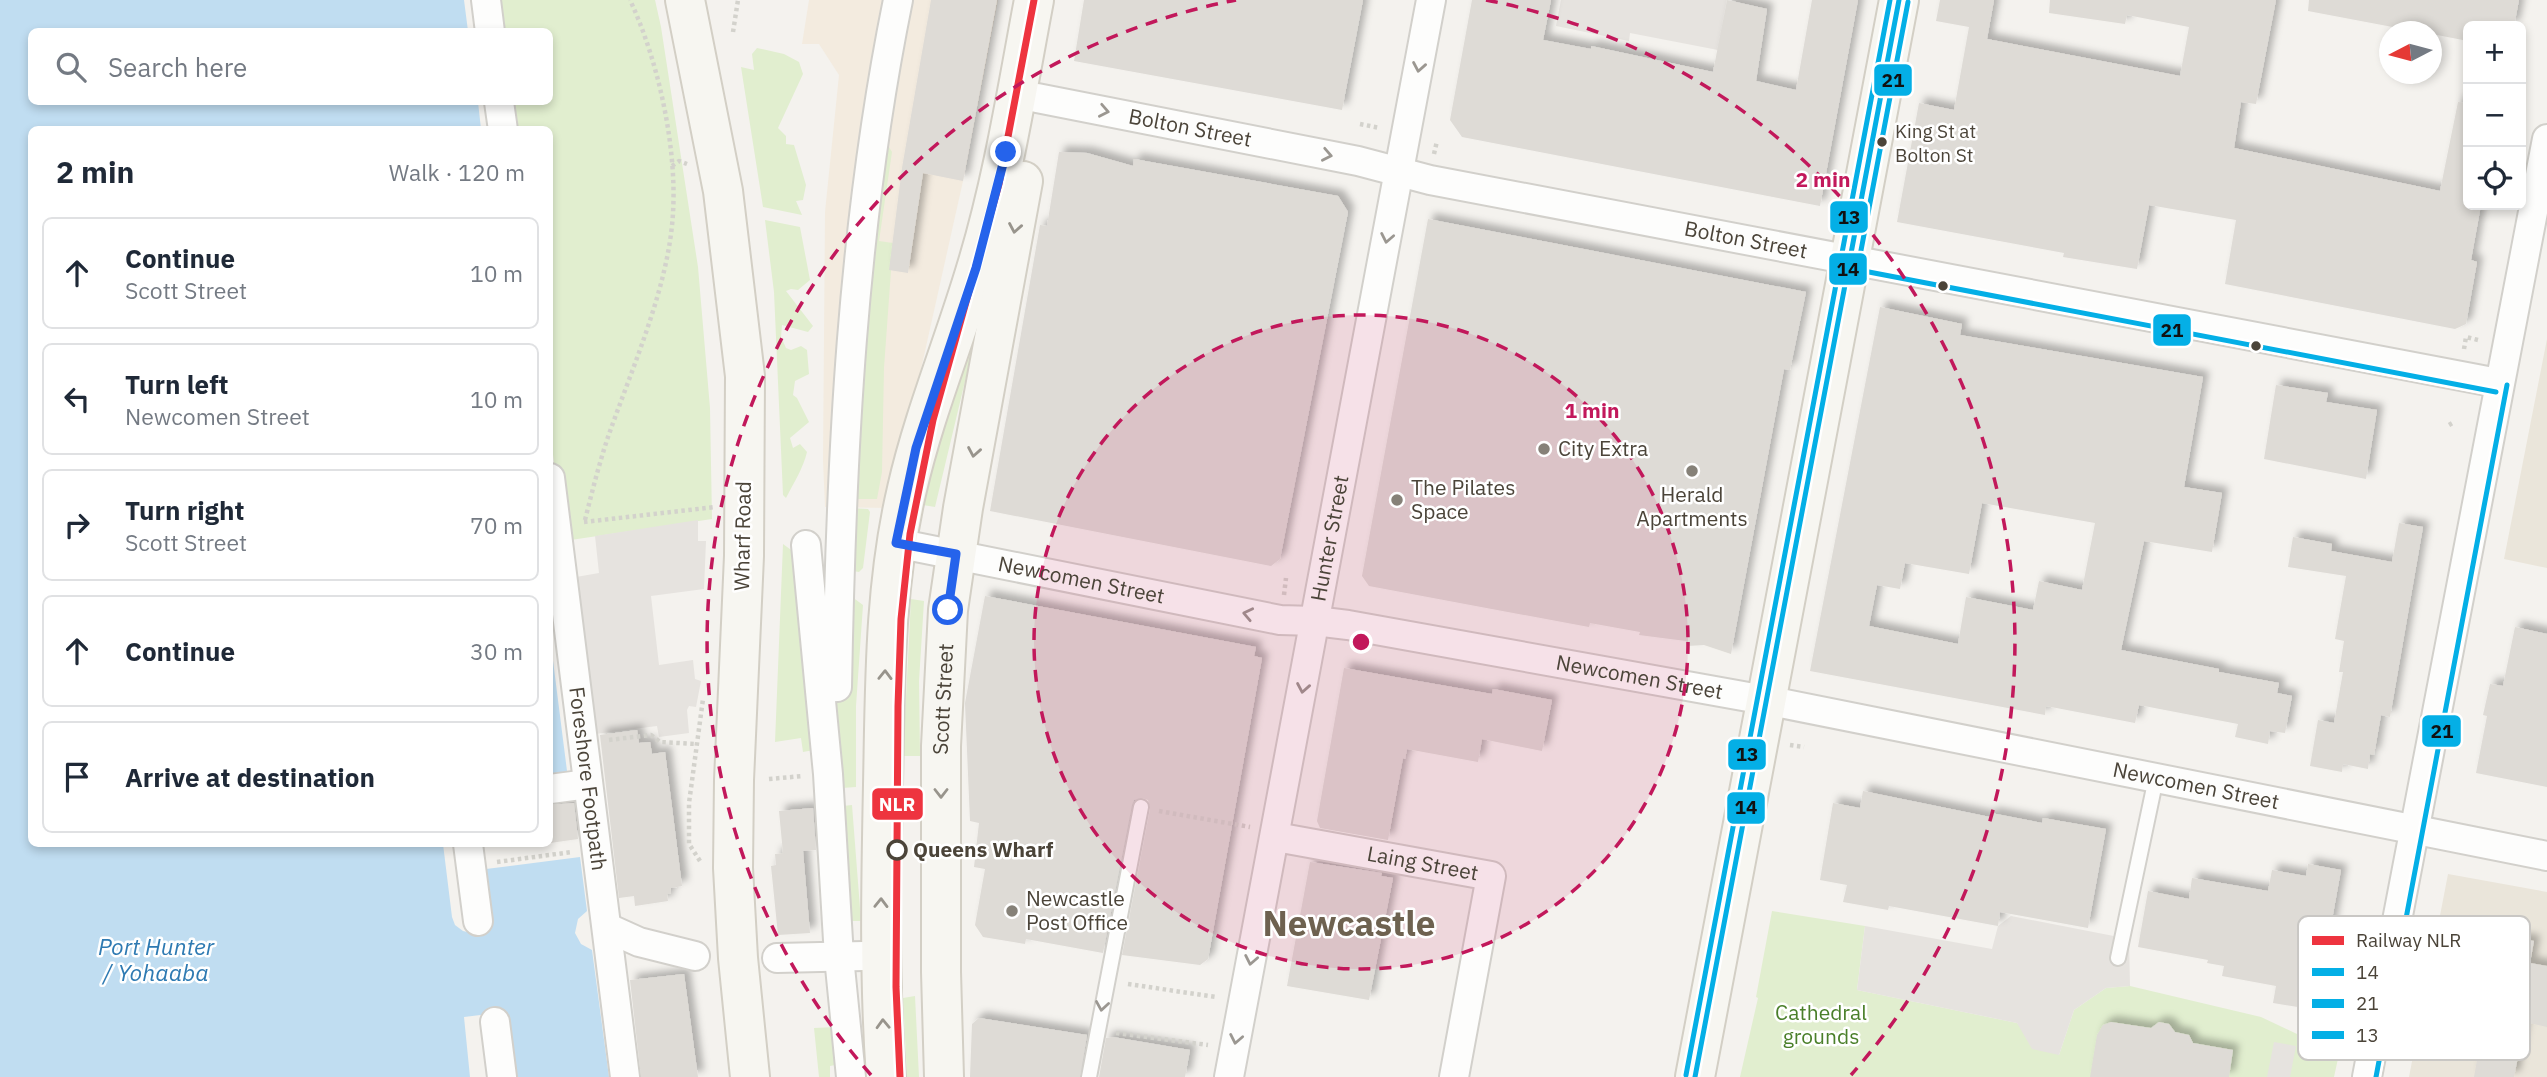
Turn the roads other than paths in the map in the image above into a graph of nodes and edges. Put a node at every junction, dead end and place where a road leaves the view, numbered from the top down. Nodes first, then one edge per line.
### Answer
1 (486, 0) edge
2 (685, 0) edge
3 (898, 0) edge
4 (1034, 0) edge
5 (1055, 0) edge
6 (1431, 0) edge
7 (1899, 0) edge
8 (490, 28) edge
9 (1037, 99) junction
10 (499, 105) edge
11 (502, 126) edge
12 (2547, 139) edge
13 (1400, 171) junction
14 (1850, 259) junction
15 (2498, 383) junction
16 (553, 486) edge
17 (896, 543) junction
18 (806, 545) dead end
19 (956, 554) junction
20 (1315, 621) junction
21 (820, 688) junction
22 (1765, 700) junction
23 (2155, 778) junction
24 (588, 784) junction
25 (553, 789) edge
26 (1141, 807) road end
27 (2413, 831) junction
28 (1268, 833) junction
29 (468, 847) edge
30 (2547, 856) edge
31 (2397, 916) edge
32 (478, 921) dead end
33 (608, 928) junction
34 (695, 956) dead end
35 (852, 956) junction
36 (776, 957) dead end
37 (2118, 958) dead end
38 (495, 1022) dead end
39 (502, 1077) edge
40 (625, 1077) edge
41 (750, 1077) edge
42 (851, 1077) edge
43 (886, 1077) edge
44 (944, 1077) edge
45 (1089, 1077) edge
46 (1229, 1077) edge
47 (1454, 1077) edge
48 (1695, 1077) edge

1 - 8 street
2 - 41 main road, Wharf Road
3 - 21 street
4 - 17 main road
5 - 9 main road, Scott Street
6 -> 13 street, Hunter Street
7 - 14 main road
9 -> 13 street, Bolton Street
9 -> 19 main road, Scott Street
10 - 11 street
12 - 15 street
13 - 14 street, Bolton Street
13 -> 20 street, Hunter Street
14 - 15 street, Bolton Street
14 - 22 main road
15 - 27 street
16 - 24 street, Foreshore Footpath
17 - 19 street, Newcomen Street
43 -> 17 main road
18 - 21 street
20 -> 19 street, Newcomen Street
19 -> 44 main road, Scott Street
20 - 22 street, Newcomen Street
20 -> 28 street, Hunter Street
21 - 35 street
22 - 23 street, Newcomen Street
22 - 48 main road
23 - 27 street, Newcomen Street
23 - 37 lane
24 - 25 street
24 - 33 street, Foreshore Footpath
26 -> 45 lane
27 - 30 street, Newcomen Street
27 - 31 street
28 -> 46 street, Hunter Street
28 - 47 street, Laing Street
29 - 32 street
33 - 34 street
33 - 40 street, Foreshore Footpath
35 - 36 street
35 - 42 street
38 - 39 street

